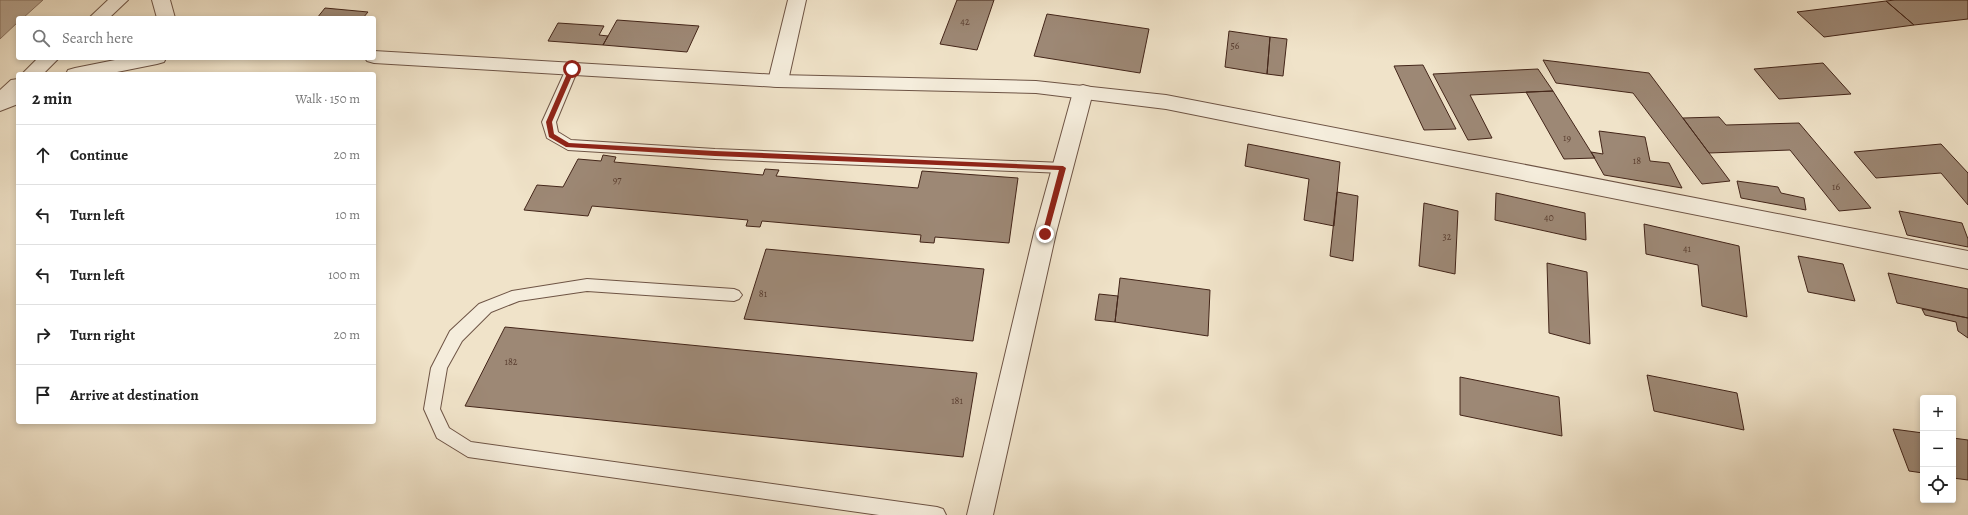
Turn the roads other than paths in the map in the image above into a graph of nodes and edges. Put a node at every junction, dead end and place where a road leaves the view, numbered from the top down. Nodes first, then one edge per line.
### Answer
1 (119, 0) edge
2 (162, 0) edge
3 (797, 0) edge
4 (100, 16) edge
5 (166, 16) edge
6 (376, 57) edge
7 (48, 60) edge
8 (147, 60) edge
9 (572, 69) junction
10 (33, 72) edge
11 (85, 72) edge
12 (778, 81) junction
13 (16, 87) edge
14 (1083, 92) junction
15 (16, 98) edge
16 (0, 100) edge
17 (0, 104) edge
18 (1063, 168) junction
19 (1968, 260) edge
20 (734, 295) dead end
21 (937, 515) edge
22 (980, 515) edge

1 - 4 street
2 - 5 street
3 - 12 street
6 - 9 street
7 - 10 street
8 - 11 street
9 - 12 street
9 - 18 lane
12 - 14 street
13 - 16 street
14 - 18 street
14 - 19 street
15 - 17 street
18 - 22 street
20 - 21 lane

